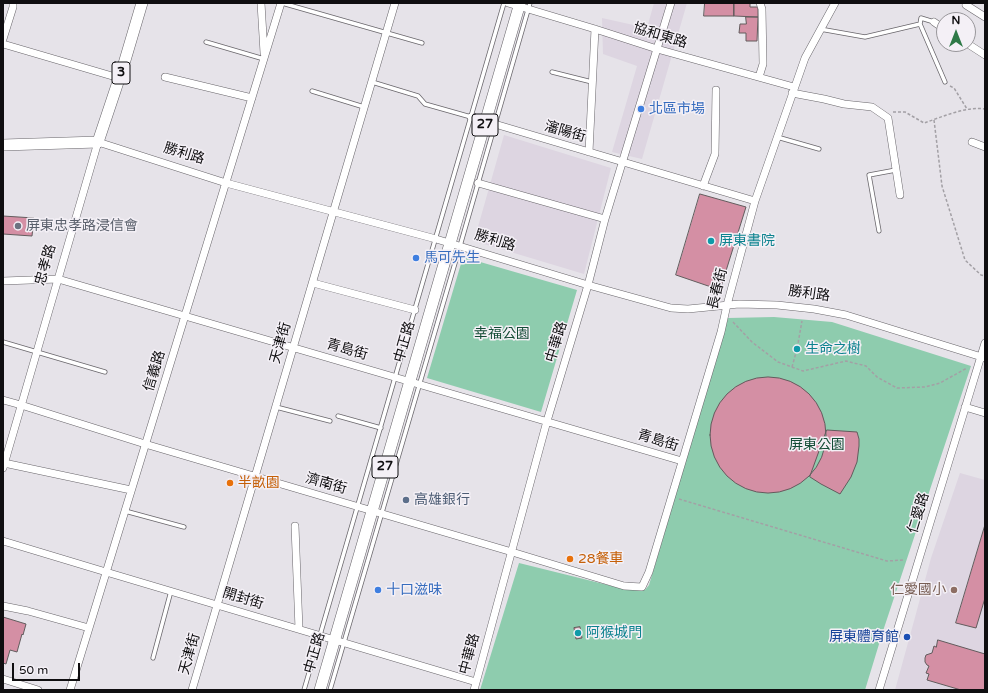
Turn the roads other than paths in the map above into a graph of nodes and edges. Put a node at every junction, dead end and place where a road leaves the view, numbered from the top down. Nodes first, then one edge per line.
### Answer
1 (13, 3) edge
2 (142, 3) edge
3 (261, 3) edge
4 (282, 3) edge
5 (395, 3) edge
6 (504, 3) edge
7 (508, 3) edge
8 (671, 3) edge
9 (760, 3) edge
10 (835, 3) edge
11 (524, 5) edge
12 (966, 5) dead end
13 (985, 17) edge
14 (934, 22) edge
15 (920, 24) junction
16 (595, 29) junction
17 (820, 29) junction
18 (386, 32) junction
19 (3, 39) edge
20 (206, 42) dead end
21 (422, 43) dead end
22 (3, 44) edge
23 (657, 49) junction
24 (976, 49) edge
25 (985, 55) edge
26 (264, 59) junction
27 (552, 72) dead end
28 (165, 77) dead end
29 (759, 77) junction
30 (119, 78) junction
31 (372, 82) junction
32 (592, 82) junction
33 (945, 82) road end
34 (716, 90) dead end
35 (793, 90) junction
36 (312, 91) dead end
37 (252, 98) junction
38 (364, 107) junction
39 (471, 117) junction
40 (490, 123) junction
41 (777, 137) junction
42 (98, 142) junction
43 (972, 142) dead end
44 (3, 145) edge
45 (985, 147) edge
46 (819, 149) dead end
47 (589, 152) junction
48 (622, 162) junction
49 (896, 170) junction
50 (226, 183) junction
51 (478, 183) junction
52 (704, 186) junction
53 (900, 195) dead end
54 (755, 201) junction
55 (333, 211) junction
56 (604, 219) junction
57 (879, 231) dead end
58 (436, 239) junction
59 (455, 245) junction
60 (58, 279) junction
61 (3, 281) edge
62 (313, 283) junction
63 (588, 285) junction
64 (727, 305) junction
65 (415, 310) junction
66 (185, 316) junction
67 (3, 342) edge
68 (985, 343) edge
69 (294, 348) junction
70 (36, 352) junction
71 (983, 357) edge
72 (105, 372) dead end
73 (395, 377) junction
74 (414, 383) junction
75 (3, 400) edge
76 (21, 404) junction
77 (276, 407) junction
78 (965, 407) junction
79 (985, 413) edge
80 (338, 416) dead end
81 (330, 421) dead end
82 (547, 421) junction
83 (381, 428) junction
84 (145, 444) junction
85 (682, 461) junction
86 (4, 465) edge
87 (255, 477) junction
88 (131, 490) junction
89 (358, 507) junction
90 (125, 511) junction
91 (377, 512) junction
92 (295, 526) dead end
93 (184, 527) dead end
94 (3, 541) edge
95 (512, 552) junction
96 (106, 572) junction
97 (642, 587) joint
98 (171, 591) junction
99 (218, 604) junction
100 (3, 606) edge
101 (89, 628) junction
102 (298, 629) junction
103 (320, 635) junction
104 (339, 641) junction
105 (153, 658) dead end
106 (3, 679) edge
107 (476, 682) junction
108 (38, 690) edge
109 (70, 690) edge
110 (192, 690) edge
111 (304, 690) edge
112 (320, 690) edge
113 (330, 690) edge
114 (474, 690) edge
115 (879, 690) edge

1 - 19 street
2 - 30 main road, 忠孝路 / 3
3 - 26 street, 信義路
4 - 18 lane
4 - 26 street, 信義路
5 - 18 street, 天津街
6 - 39 lane, 中正路
7 - 11 street, 協和東路
8 - 23 street, 中華路
9 - 29 street
10 - 17 street, 長春街
11 - 16 street, 協和東路
11 - 40 main road, 中正路 / 27
12 - 13 street
14 - 15 lane
15 - 17 lane
15 - 33 lane
16 - 23 street, 協和東路
16 - 32 street
17 - 35 street, 長春街
18 - 21 lane
18 - 31 street, 天津街
20 - 26 lane
22 - 30 street
23 - 29 street, 協和東路
23 - 48 street, 中華路
24 - 25 street
26 - 37 street, 信義路
27 - 32 lane
28 - 37 street
29 - 35 street, 協和東路
30 - 42 main road, 忠孝路 / 3
31 - 38 street, 天津街
31 - 39 lane, 瀋陽街
32 - 47 street
34 - 52 street
35 - 41 street, 長春街
35 - 49 street, 協和東路
36 - 38 lane
37 - 50 street, 信義路
38 - 55 street, 天津街
39 - 40 street, 瀋陽街
39 - 58 lane, 中正路
40 - 47 street, 瀋陽街
40 - 51 lane, 中正路
40 - 59 main road, 中正路 / 27
41 - 46 lane
41 - 54 street, 長春街
42 - 44 main road, 勝利路
42 - 50 street, 勝利路
42 - 60 street, 忠孝路
43 - 45 street
47 - 48 street, 瀋陽街
48 - 52 street, 瀋陽街
48 - 56 street, 中華路
49 - 53 street
49 - 57 lane
50 - 55 street, 勝利路
50 - 66 street, 信義路
51 - 56 street
51 - 59 lane, 中正路
52 - 54 street, 瀋陽街
54 - 64 street, 長春街
55 - 58 street, 勝利路
55 - 62 street, 天津街
56 - 63 street, 中華路
58 - 59 street, 勝利路
58 - 65 lane, 中正路
59 - 63 street, 勝利路
59 - 74 main road, 中正路 / 27
60 - 61 street, 青島街
60 - 66 street, 青島街
60 - 70 street, 忠孝路
62 - 65 street
62 - 69 street, 天津街
63 - 64 street, 勝利路
63 - 82 street, 中華路
64 - 71 street, 勝利路
64 - 85 street, 長春街
65 - 73 lane, 中正路
66 - 69 street, 青島街
66 - 84 street, 信義路
67 - 70 lane
68 - 71 street, 仁愛路
69 - 73 street, 青島街
69 - 77 street, 天津街
70 - 72 lane
70 - 76 street, 忠孝路
71 - 78 street, 仁愛路
73 - 74 street, 青島街
73 - 83 lane, 中正路
74 - 82 street, 青島街
74 - 91 main road, 中正路 / 27
75 - 76 street, 濟南街
76 - 84 street, 濟南街
76 - 86 street, 忠孝路
77 - 81 lane
77 - 87 street, 天津街
78 - 79 street
78 - 115 street, 仁愛路
80 - 83 lane
82 - 85 street, 青島街
82 - 95 street, 中華路
83 - 89 lane, 中正路
84 - 87 street, 濟南街
84 - 88 street, 信義路
85 - 97 street, 長春街
86 - 88 street
87 - 89 street, 濟南街
87 - 99 street, 天津街
88 - 90 street, 信義路
89 - 91 street, 濟南街
89 - 103 lane, 中正路
90 - 93 lane
90 - 96 street, 信義路
91 - 95 street, 濟南街
91 - 104 main road, 中正路 / 27
92 - 102 street
94 - 96 street, 開封街
95 - 97 street, 濟南街
95 - 107 street, 中華路
96 - 98 street, 開封街
96 - 101 street, 信義路
98 - 99 street, 開封街
98 - 105 lane
99 - 102 street, 開封街
99 - 110 street, 天津街
100 - 101 street
101 - 109 street, 信義路
102 - 103 street, 開封街
103 - 104 street, 開封街
103 - 111 lane, 中正路
104 - 107 street, 開封街
104 - 112 main road, 中正路 / 27
104 - 113 lane, 中正路
106 - 108 street
107 - 114 street, 中華路

